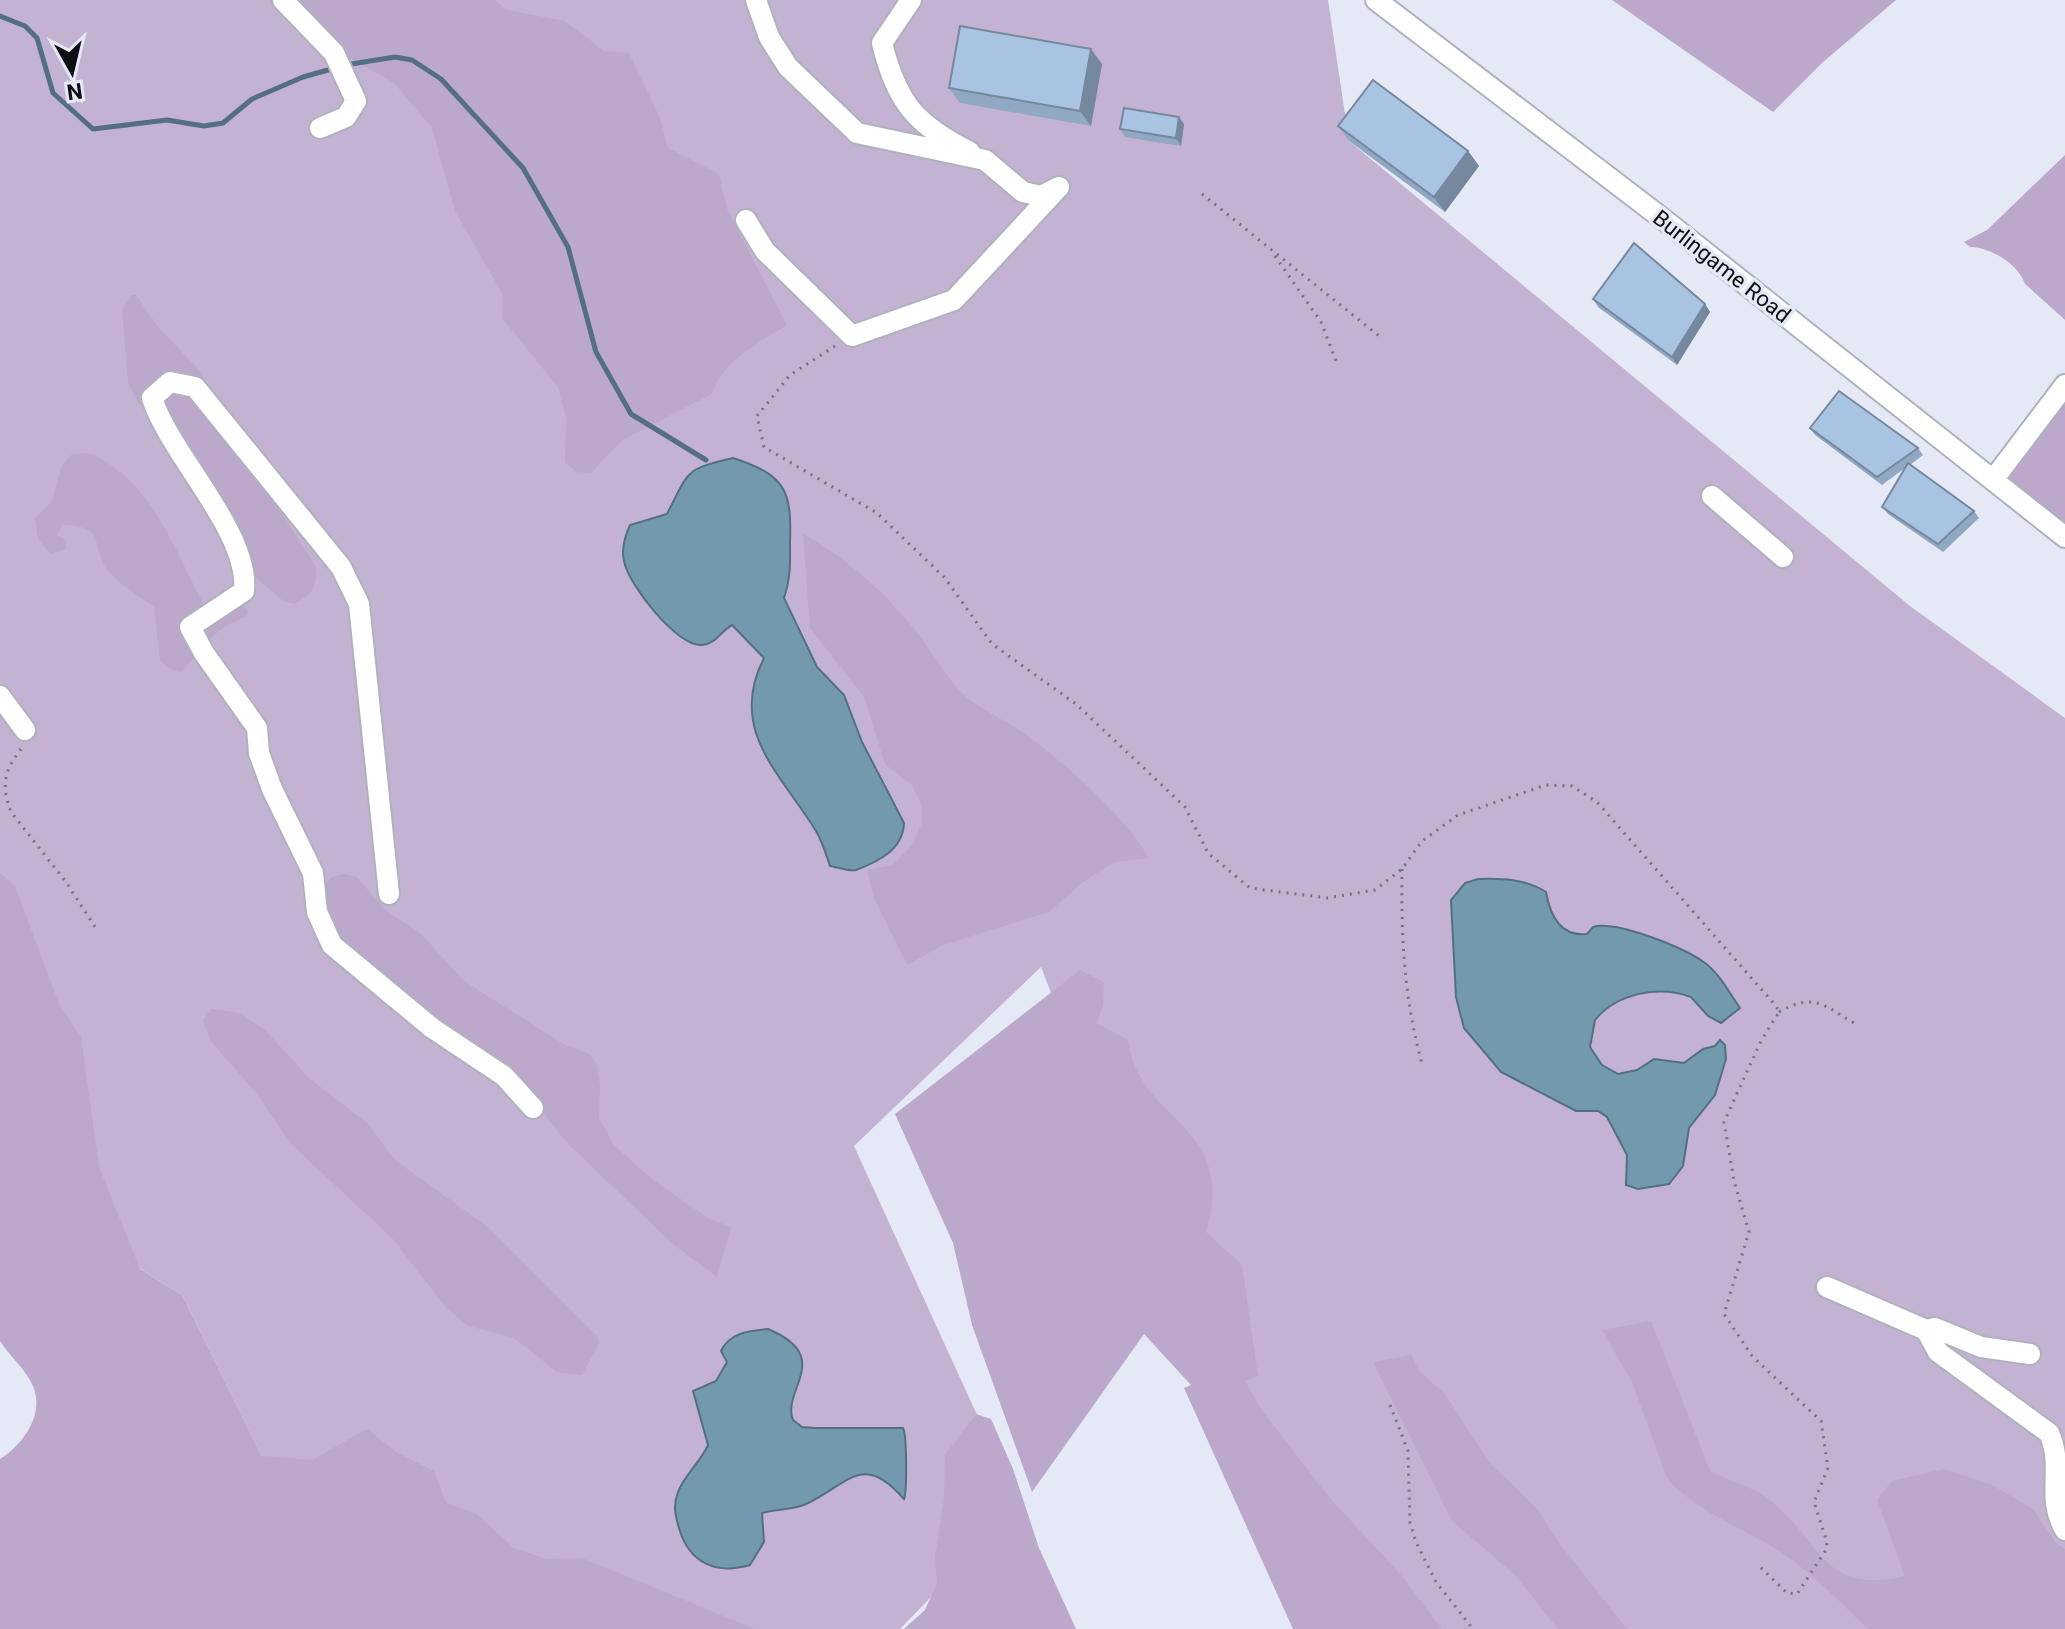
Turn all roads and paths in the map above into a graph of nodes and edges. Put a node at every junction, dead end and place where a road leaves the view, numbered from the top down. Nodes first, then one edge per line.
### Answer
1 (283, 0) edge
2 (756, 0) edge
3 (911, 0) edge
4 (1376, 0) edge
5 (320, 128) dead end
6 (985, 160) junction
7 (1202, 194) dead end
8 (746, 220) dead end
9 (1271, 251) junction
10 (852, 336) junction
11 (1379, 336) dead end
12 (1338, 366) dead end
13 (2065, 385) edge
14 (1993, 480) junction
15 (1712, 496) dead end
16 (2065, 537) edge
17 (1783, 557) dead end
18 (0, 696) edge
19 (25, 730) joint
20 (1402, 869) junction
21 (389, 894) dead end
22 (97, 930) dead end
23 (1779, 1012) junction
24 (1854, 1023) dead end
25 (1423, 1067) dead end
26 (533, 1108) dead end
27 (1827, 1287) dead end
28 (1926, 1330) junction
29 (2030, 1354) dead end
30 (1390, 1405) dead end
31 (2065, 1530) edge
32 (1757, 1564) dead end
33 (1473, 1629) edge

1 - 5 street
2 - 6 street
3 - 6 street
4 - 14 street, Burlingame Road
6 - 10 street
7 - 9 path
8 - 10 street
9 - 11 path
9 - 12 path
10 - 20 path
13 - 14 street
14 - 16 street, Burlingame Road
15 - 17 street
18 - 19 street
19 - 22 path
20 - 23 path
20 - 25 path
21 - 26 street
23 - 24 path
23 - 32 path
27 - 28 street
28 - 29 street
28 - 31 street
30 - 33 path

